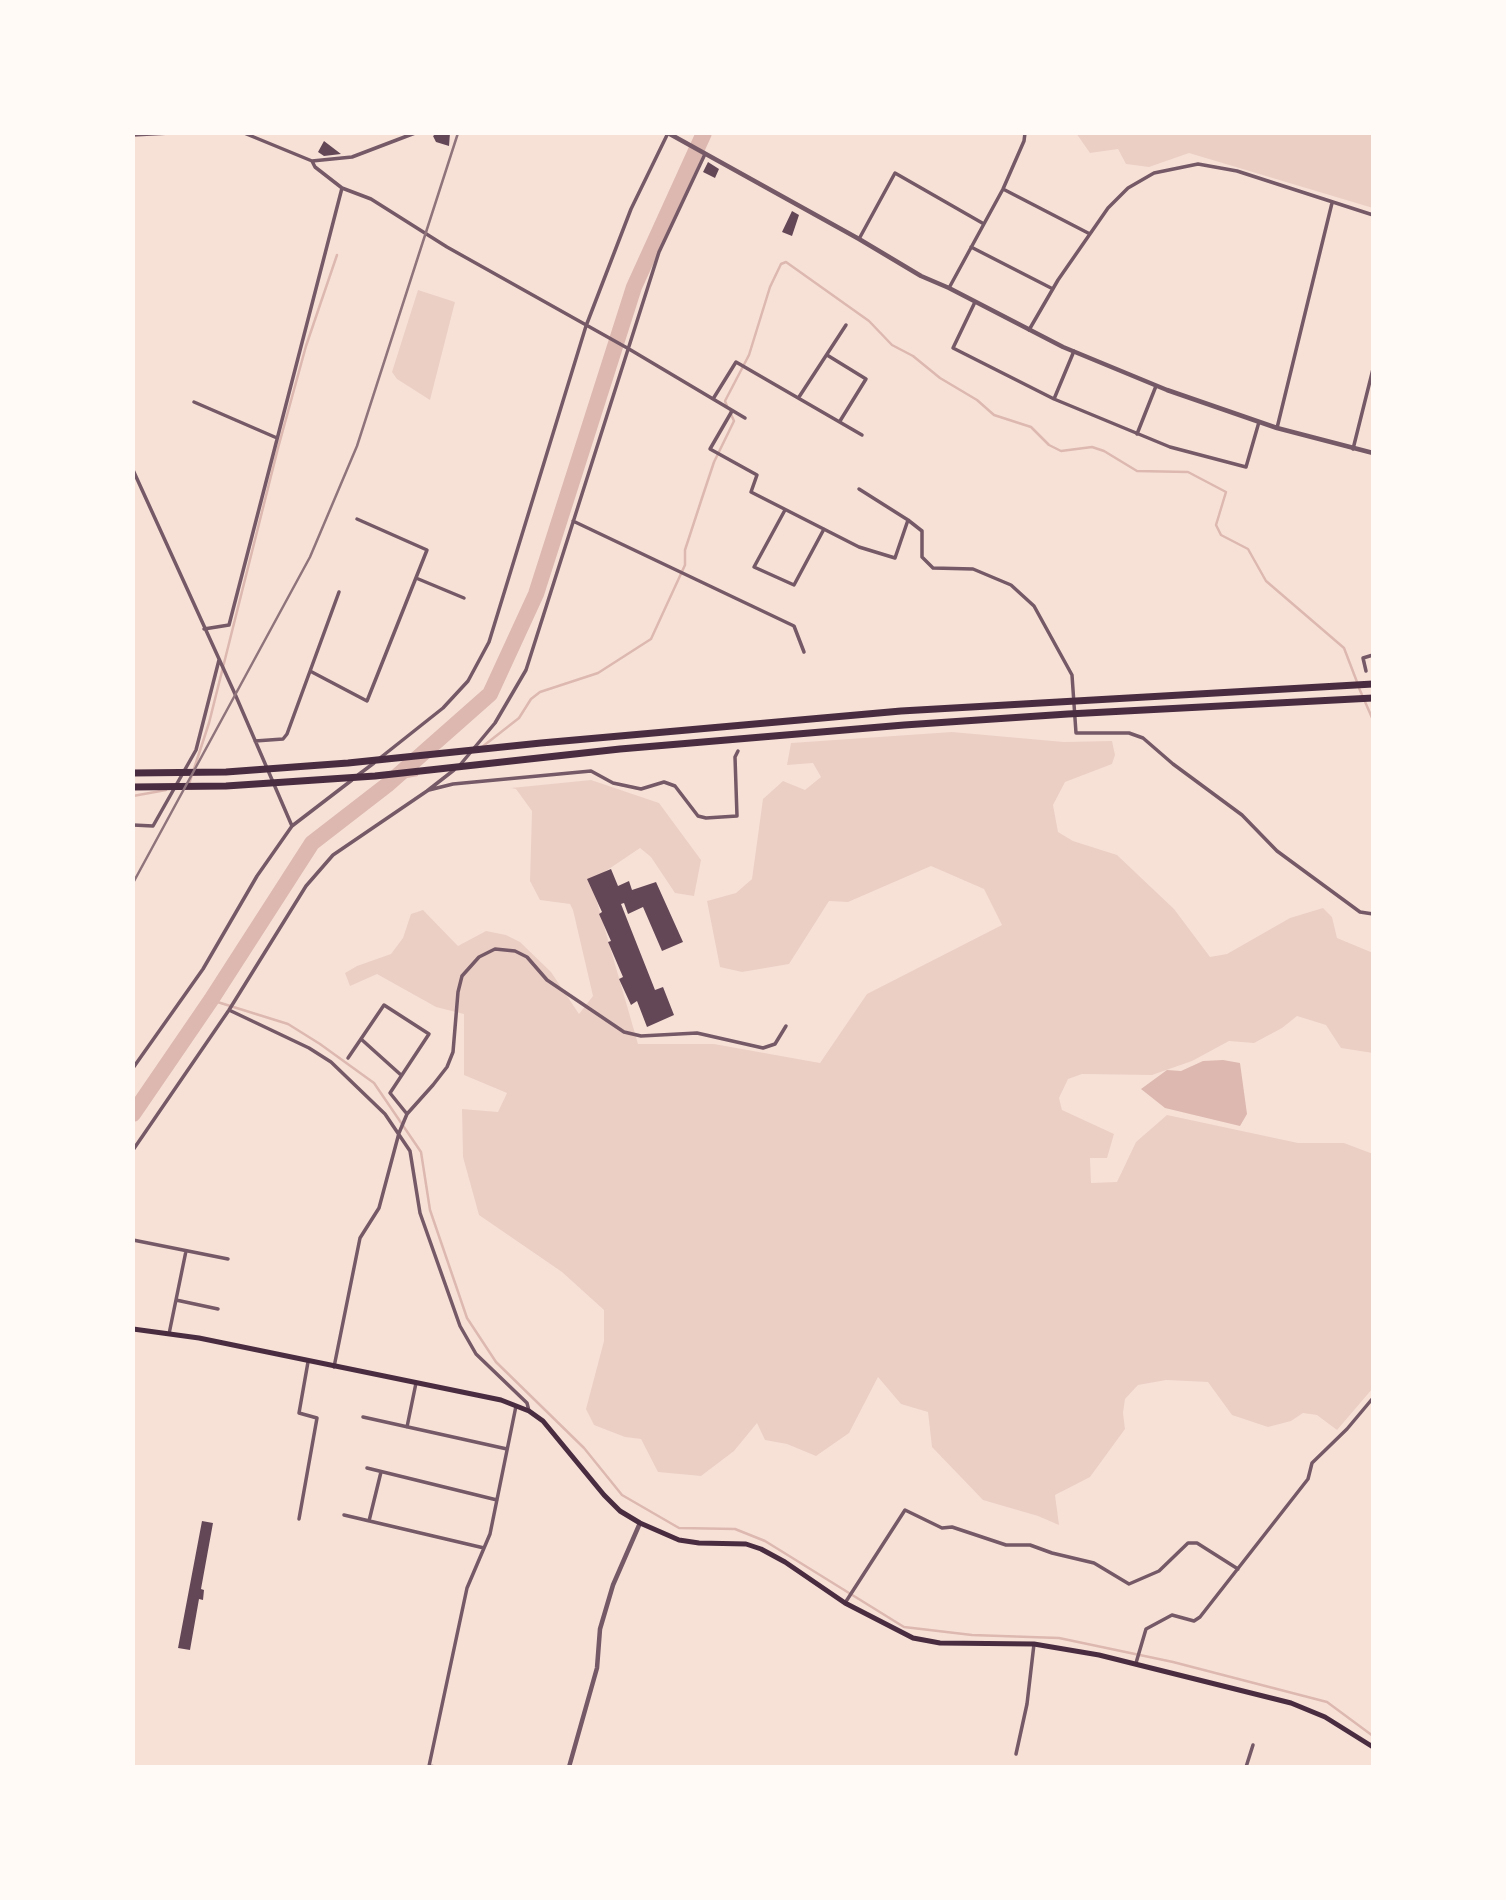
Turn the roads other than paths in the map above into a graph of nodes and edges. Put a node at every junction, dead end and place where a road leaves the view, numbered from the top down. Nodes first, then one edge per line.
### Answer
1 (170, 133) edge
2 (244, 133) edge
3 (415, 133) edge
4 (668, 133) edge
5 (1025, 133) edge
6 (133, 135) edge
7 (703, 153) junction
8 (312, 161) junction
9 (342, 188) junction
10 (1003, 189) junction
11 (1333, 202) junction
12 (1373, 215) edge
13 (984, 224) junction
14 (1090, 234) junction
15 (859, 239) junction
16 (971, 247) junction
17 (949, 288) junction
18 (1053, 289) junction
19 (975, 302) junction
20 (846, 325) dead end
21 (588, 327) junction
22 (1029, 330) junction
23 (627, 349) junction
24 (1074, 351) junction
25 (827, 355) junction
26 (1373, 369) edge
27 (1156, 386) junction
28 (799, 397) junction
29 (713, 400) junction
30 (1054, 400) junction
31 (194, 402) dead end
32 (732, 411) junction
33 (745, 418) dead end
34 (839, 422) junction
35 (1259, 422) junction
36 (1276, 428) junction
37 (1137, 434) junction
38 (862, 435) dead end
39 (277, 438) junction
40 (1353, 449) junction
41 (1373, 453) edge
42 (133, 470) edge
43 (859, 489) dead end
44 (785, 509) junction
45 (357, 519) dead end
46 (908, 520) junction
47 (573, 521) junction
48 (824, 529) junction
49 (416, 578) junction
50 (339, 592) dead end
51 (464, 598) dead end
52 (204, 629) junction
53 (804, 653) dead end
54 (1373, 655) edge
55 (219, 660) junction
56 (310, 671) junction
57 (1366, 671) dead end
58 (1373, 684) edge
59 (1373, 698) edge
60 (255, 741) junction
61 (738, 751) dead end
62 (135, 773) edge
63 (134, 787) edge
64 (427, 791) junction
65 (133, 825) edge
66 (292, 826) junction
67 (1373, 914) edge
68 (229, 1010) junction
69 (786, 1026) dead end
70 (361, 1039) junction
71 (348, 1058) dead end
72 (133, 1068) edge
73 (402, 1075) junction
74 (407, 1114) junction
75 (399, 1133) junction
76 (133, 1150) edge
77 (133, 1240) edge
78 (186, 1250) junction
79 (228, 1259) dead end
80 (176, 1300) junction
81 (218, 1309) dead end
82 (133, 1329) edge
83 (169, 1334) junction
84 (308, 1362) junction
85 (334, 1367) junction
86 (416, 1383) junction
87 (1373, 1398) edge
88 (516, 1406) junction
89 (529, 1411) junction
90 (363, 1417) dead end
91 (407, 1427) junction
92 (507, 1449) junction
93 (367, 1468) dead end
94 (381, 1472) junction
95 (497, 1500) junction
96 (344, 1515) dead end
97 (299, 1519) dead end
98 (369, 1521) junction
99 (640, 1523) junction
100 (484, 1548) junction
101 (1238, 1569) junction
102 (845, 1603) junction
103 (1034, 1644) junction
104 (1136, 1663) junction
105 (1253, 1745) dead end
106 (1373, 1746) edge
107 (1017, 1754) dead end
108 (435, 1767) edge
109 (569, 1767) edge
110 (1246, 1767) edge

1 - 6 street
2 - 8 street
3 - 8 street
4 - 7 street
4 - 21 street
5 - 10 street
7 - 15 street
7 - 23 street
8 - 9 street
9 - 21 street
9 - 39 street
10 - 13 street
10 - 14 street
11 - 12 street
11 - 14 street
11 - 36 street
13 - 15 street
13 - 16 street
14 - 18 street
15 - 17 street
16 - 17 street
16 - 18 street
17 - 19 street
18 - 22 street
19 - 22 street
19 - 30 street
20 - 25 street
21 - 23 street
21 - 66 street
22 - 24 street
23 - 29 street
23 - 47 street
24 - 27 street
24 - 30 street
25 - 28 street
25 - 34 street
26 - 40 street
27 - 35 street
27 - 37 street
28 - 29 street
28 - 34 street
29 - 32 street
30 - 37 street
31 - 39 street
32 - 33 street
32 - 44 street
34 - 38 street
35 - 36 street
35 - 37 street
36 - 40 street
39 - 52 street
40 - 41 street
42 - 52 street
43 - 46 street
44 - 48 street
44 - 48 street
45 - 49 street
46 - 48 street
46 - 67 street
47 - 53 street
47 - 64 street
49 - 51 street
49 - 56 street
50 - 56 street
52 - 55 street
54 - 57 street
55 - 60 street
55 - 65 street
56 - 60 street
58 - 62 highway
59 - 63 highway
60 - 66 street
61 - 64 street
64 - 68 street
66 - 72 street
68 - 75 street
68 - 76 street
69 - 74 street
70 - 71 street
70 - 73 street
70 - 73 street
73 - 74 street
74 - 75 street
75 - 85 street
75 - 89 street
77 - 78 street
78 - 79 street
78 - 80 street
80 - 81 street
80 - 83 street
82 - 83 main road
83 - 84 main road
84 - 85 main road
84 - 97 street
85 - 86 main road
86 - 88 main road
86 - 91 street
87 - 101 street
88 - 89 main road
88 - 92 street
89 - 99 main road
90 - 91 street
91 - 92 street
92 - 95 street
93 - 94 street
94 - 95 street
94 - 98 street
95 - 100 street
96 - 98 street
98 - 100 street
99 - 102 main road
99 - 109 street
100 - 108 street
101 - 102 street
101 - 104 street
102 - 103 main road
103 - 104 main road
103 - 107 street
104 - 106 main road
105 - 110 street

